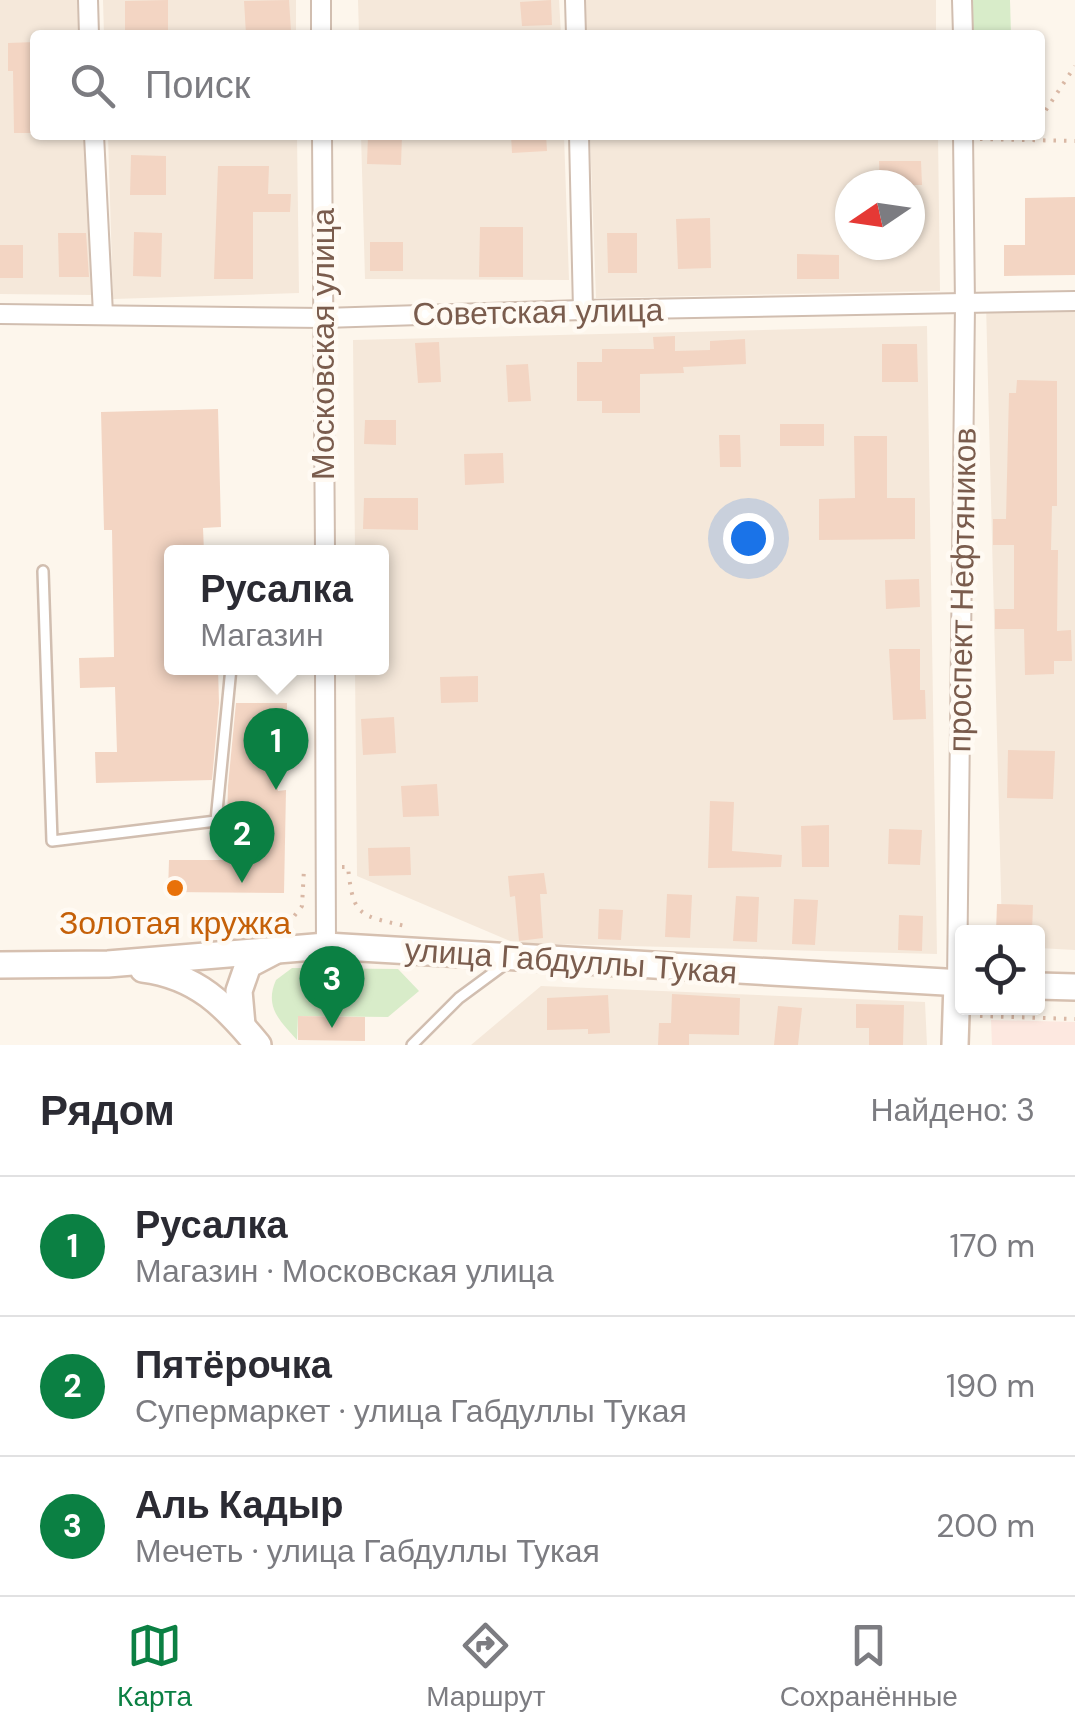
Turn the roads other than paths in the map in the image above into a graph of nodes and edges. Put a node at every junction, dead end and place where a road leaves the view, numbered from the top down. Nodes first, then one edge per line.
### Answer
1 (88, 0) edge
2 (321, 0) edge
3 (576, 0) edge
4 (962, 0) edge
5 (90, 30) edge
6 (321, 30) edge
7 (576, 30) edge
8 (963, 30) edge
9 (94, 140) edge
10 (322, 140) edge
11 (578, 140) edge
12 (964, 140) edge
13 (1075, 302) edge
14 (965, 305) junction
15 (583, 310) junction
16 (0, 314) edge
17 (103, 314) junction
18 (323, 318) junction
19 (324, 545) edge
20 (43, 571) dead end
21 (230, 675) edge
22 (325, 675) edge
23 (960, 925) edge
24 (326, 946) junction
25 (282, 948) junction
26 (512, 959) junction
27 (108, 964) junction
28 (0, 965) edge
29 (955, 983) edge
30 (1045, 986) edge
31 (1075, 987) edge
32 (955, 1015) edge
33 (250, 1035) edge
34 (412, 1045) edge
35 (955, 1045) edge

1 - 5 street
2 - 6 street
3 - 7 street
4 - 8 street
9 - 17 street
10 - 18 street, Московская улица
11 - 15 street
12 - 14 street, проспект Нефтяников
13 - 14 street, Советская улица
14 - 15 street, Советская улица
14 - 23 street, проспект Нефтяников
15 - 18 street, Советская улица
16 - 17 street, Советская улица
17 - 18 street, Советская улица
18 - 19 street, Московская улица
20 - 21 lane
22 - 24 street
24 - 25 main road, улица Габдуллы Тукая
24 - 26 main road, улица Габдуллы Тукая
25 - 27 main road, улица Габдуллы Тукая
25 - 33 main road
26 - 29 main road, улица Габдуллы Тукая
26 - 34 lane
27 - 28 main road, улица Габдуллы Тукая
27 - 33 main road
30 - 31 main road
32 - 35 main road, проспект Нефтяников

